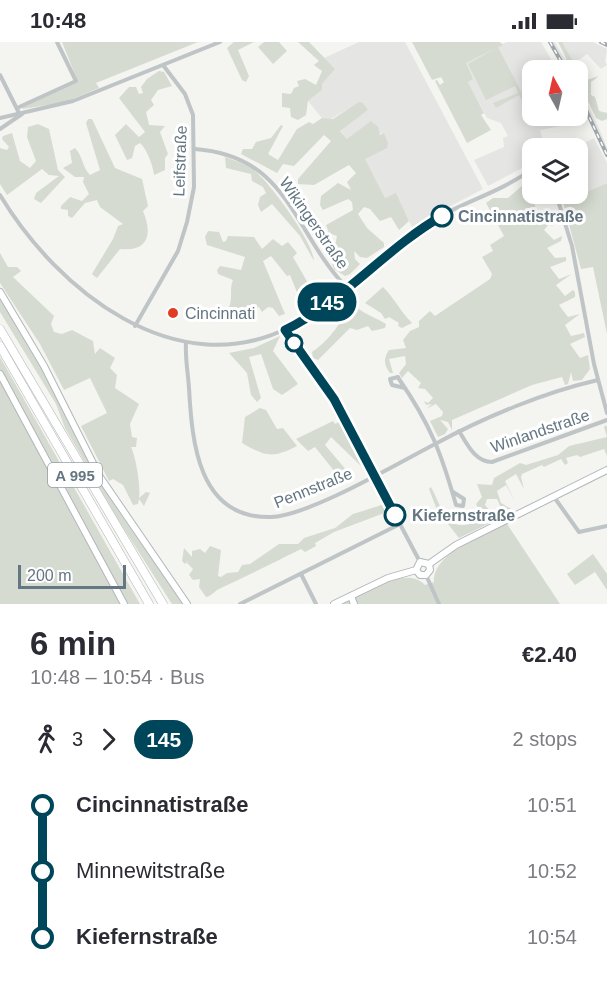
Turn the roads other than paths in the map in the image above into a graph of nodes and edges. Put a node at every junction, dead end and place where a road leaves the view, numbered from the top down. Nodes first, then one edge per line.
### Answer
1 (57, 42) edge
2 (220, 42) edge
3 (163, 65) junction
4 (0, 75) edge
5 (18, 111) junction
6 (0, 118) edge
7 (0, 129) edge
8 (195, 149) junction
9 (522, 176) edge
10 (0, 195) edge
11 (559, 204) edge
12 (346, 287) junction
13 (0, 292) edge
14 (135, 326) junction
15 (0, 329) edge
16 (285, 330) junction
17 (186, 343) junction
18 (0, 346) edge
19 (0, 374) edge
20 (598, 380) junction
21 (405, 388) dead end
22 (607, 412) edge
23 (607, 420) edge
24 (459, 431) junction
25 (437, 442) junction
26 (607, 470) edge
27 (375, 475) junction
28 (453, 492) dead end
29 (554, 497) junction
30 (400, 524) junction
31 (607, 526) edge
32 (420, 562) junction
33 (429, 564) junction
34 (416, 570) junction
35 (301, 574) junction
36 (426, 575) junction
37 (348, 599) edge
38 (124, 604) edge
39 (148, 604) edge
40 (163, 604) edge
41 (187, 604) edge
42 (240, 604) edge
43 (316, 604) edge
44 (334, 604) edge
45 (354, 604) edge
46 (439, 604) edge

1 - 5 street
2 - 3 street
3 - 5 street
3 - 8 street, Leifstraße
4 - 5 street
5 - 6 street
5 - 7 street
8 - 12 street, Wikingerstraße
8 - 14 street, Leifstraße
9 - 12 street
10 - 14 street
11 - 20 street
12 - 16 street
13 - 41 main road
14 - 17 street
15 - 40 highway, A 995
16 - 17 street
16 - 27 street
17 - 27 street, Pennstraße
18 - 39 highway, A 995
19 - 38 main road
20 - 22 street
20 - 24 street, Pennstraße
21 - 25 street
23 - 24 street, Winlandstraße
24 - 25 street, Pennstraße
25 - 27 street, Pennstraße
25 - 28 street
26 - 29 main road
27 - 30 street
29 - 31 street
29 - 33 main road
30 - 32 street
30 - 35 street
32 - 33 main road
32 - 34 main road
33 - 36 main road
34 - 36 main road
34 - 37 main road
35 - 42 street
35 - 43 street
36 - 46 street
37 - 44 main road
37 - 45 main road

